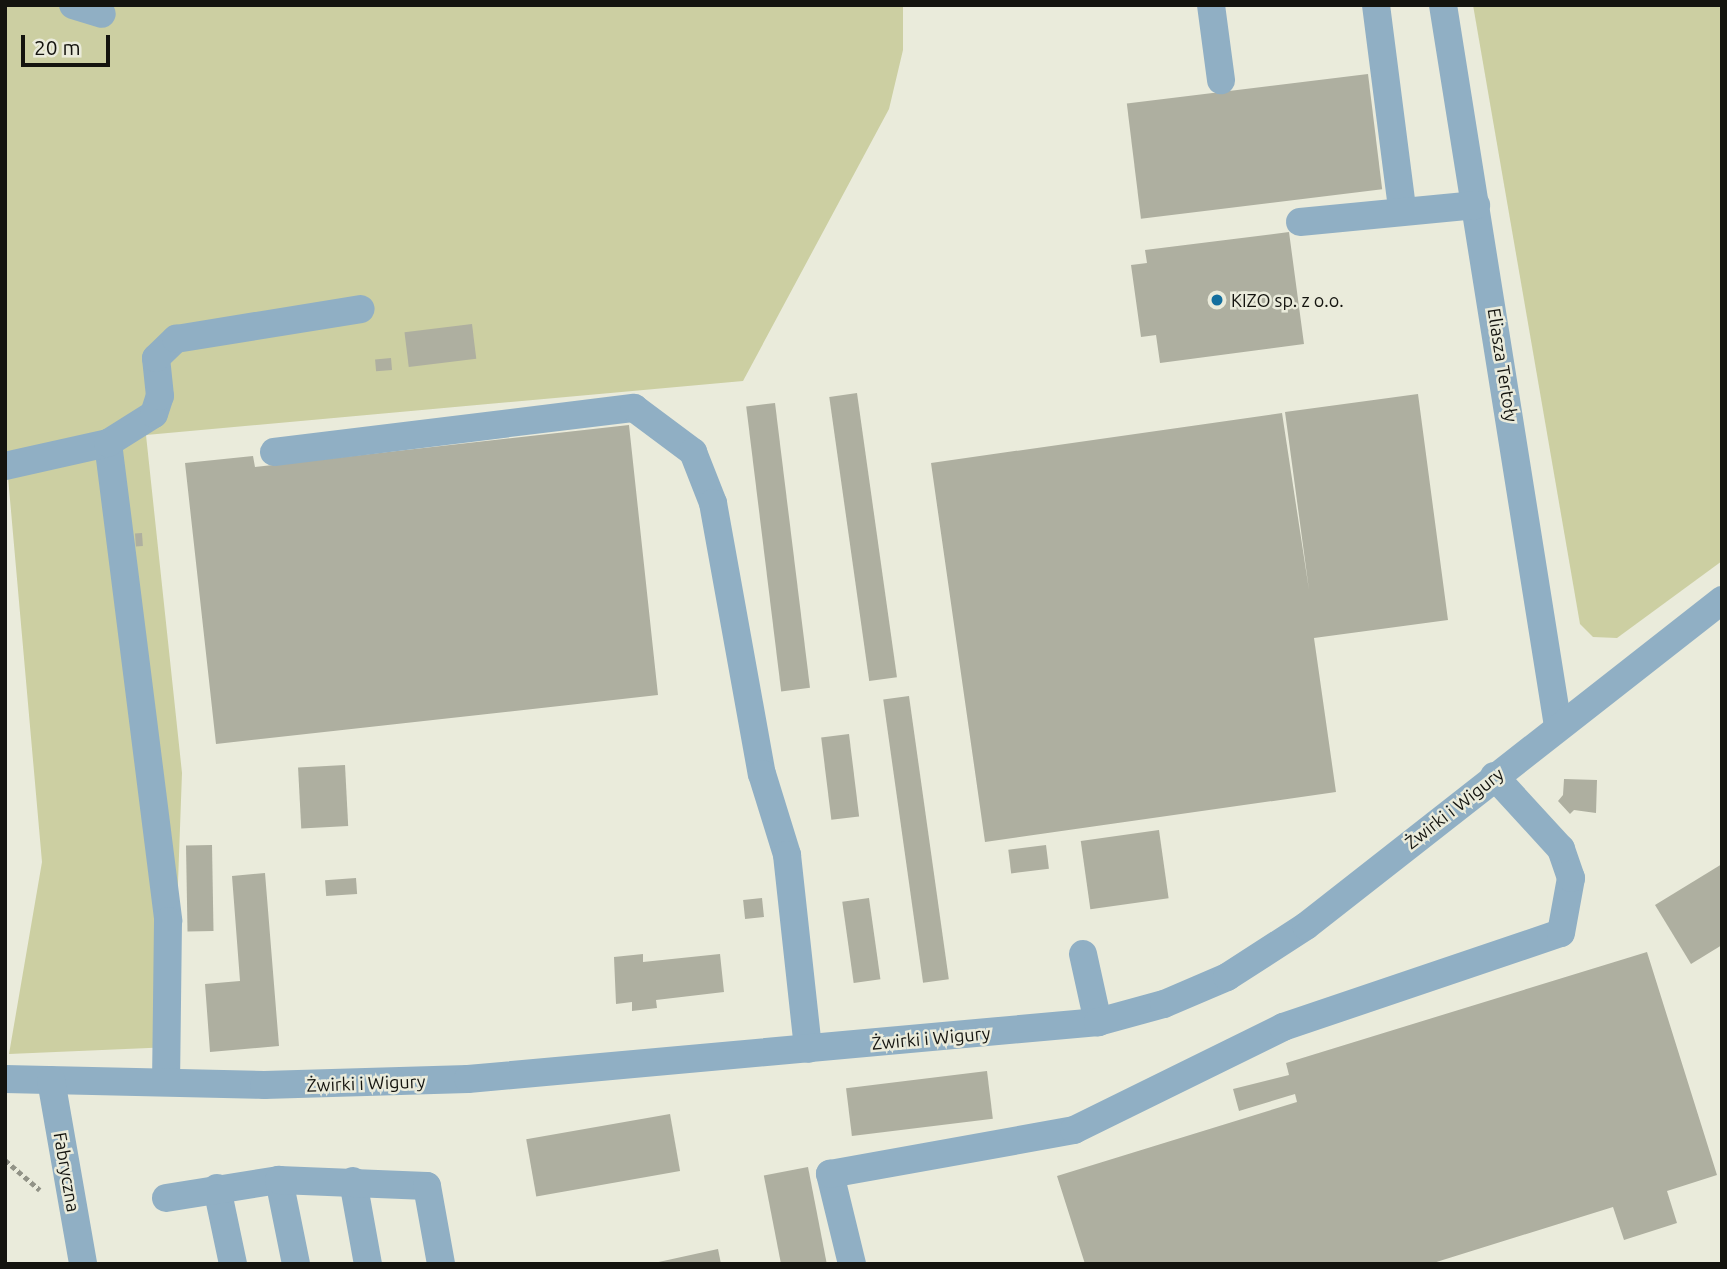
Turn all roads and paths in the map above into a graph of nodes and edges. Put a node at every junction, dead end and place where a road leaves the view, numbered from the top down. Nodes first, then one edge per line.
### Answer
1 (73, 5) edge
2 (1212, 5) edge
3 (1376, 5) edge
4 (1443, 5) edge
5 (102, 14) dead end
6 (1221, 80) dead end
7 (1476, 205) junction
8 (1402, 209) junction
9 (1300, 222) dead end
10 (361, 309) dead end
11 (108, 443) junction
12 (274, 452) dead end
13 (5, 466) edge
14 (1722, 600) edge
15 (1558, 726) junction
16 (1494, 776) junction
17 (1083, 954) dead end
18 (1098, 1022) junction
19 (808, 1049) junction
20 (5, 1079) edge
21 (51, 1080) junction
22 (166, 1082) junction
23 (5, 1160) edge
24 (279, 1180) junction
25 (353, 1181) junction
26 (217, 1188) junction
27 (48, 1198) dead end
28 (166, 1198) dead end
29 (83, 1264) edge
30 (233, 1264) edge
31 (296, 1264) edge
32 (368, 1264) edge
33 (441, 1264) edge
34 (852, 1264) edge

1 - 5 street
2 - 6 street
3 - 8 street
4 - 7 street, Eliasza Tertoły
7 - 8 street
7 - 15 street, Eliasza Tertoły
8 - 9 street
10 - 11 street
11 - 13 street
11 - 22 street
12 - 19 street
14 - 15 street, Żwirki i Wigury
15 - 16 street, Żwirki i Wigury
16 - 18 street, Żwirki i Wigury
16 - 34 street
17 - 18 street
18 - 19 street, Żwirki i Wigury
19 - 22 street, Żwirki i Wigury
20 - 21 street, Żwirki i Wigury
21 - 22 street, Żwirki i Wigury
21 - 29 street, Fabryczna
23 - 27 path
24 - 25 street
24 - 26 street
24 - 31 street
25 - 32 street
25 - 33 street
26 - 28 street
26 - 30 street

